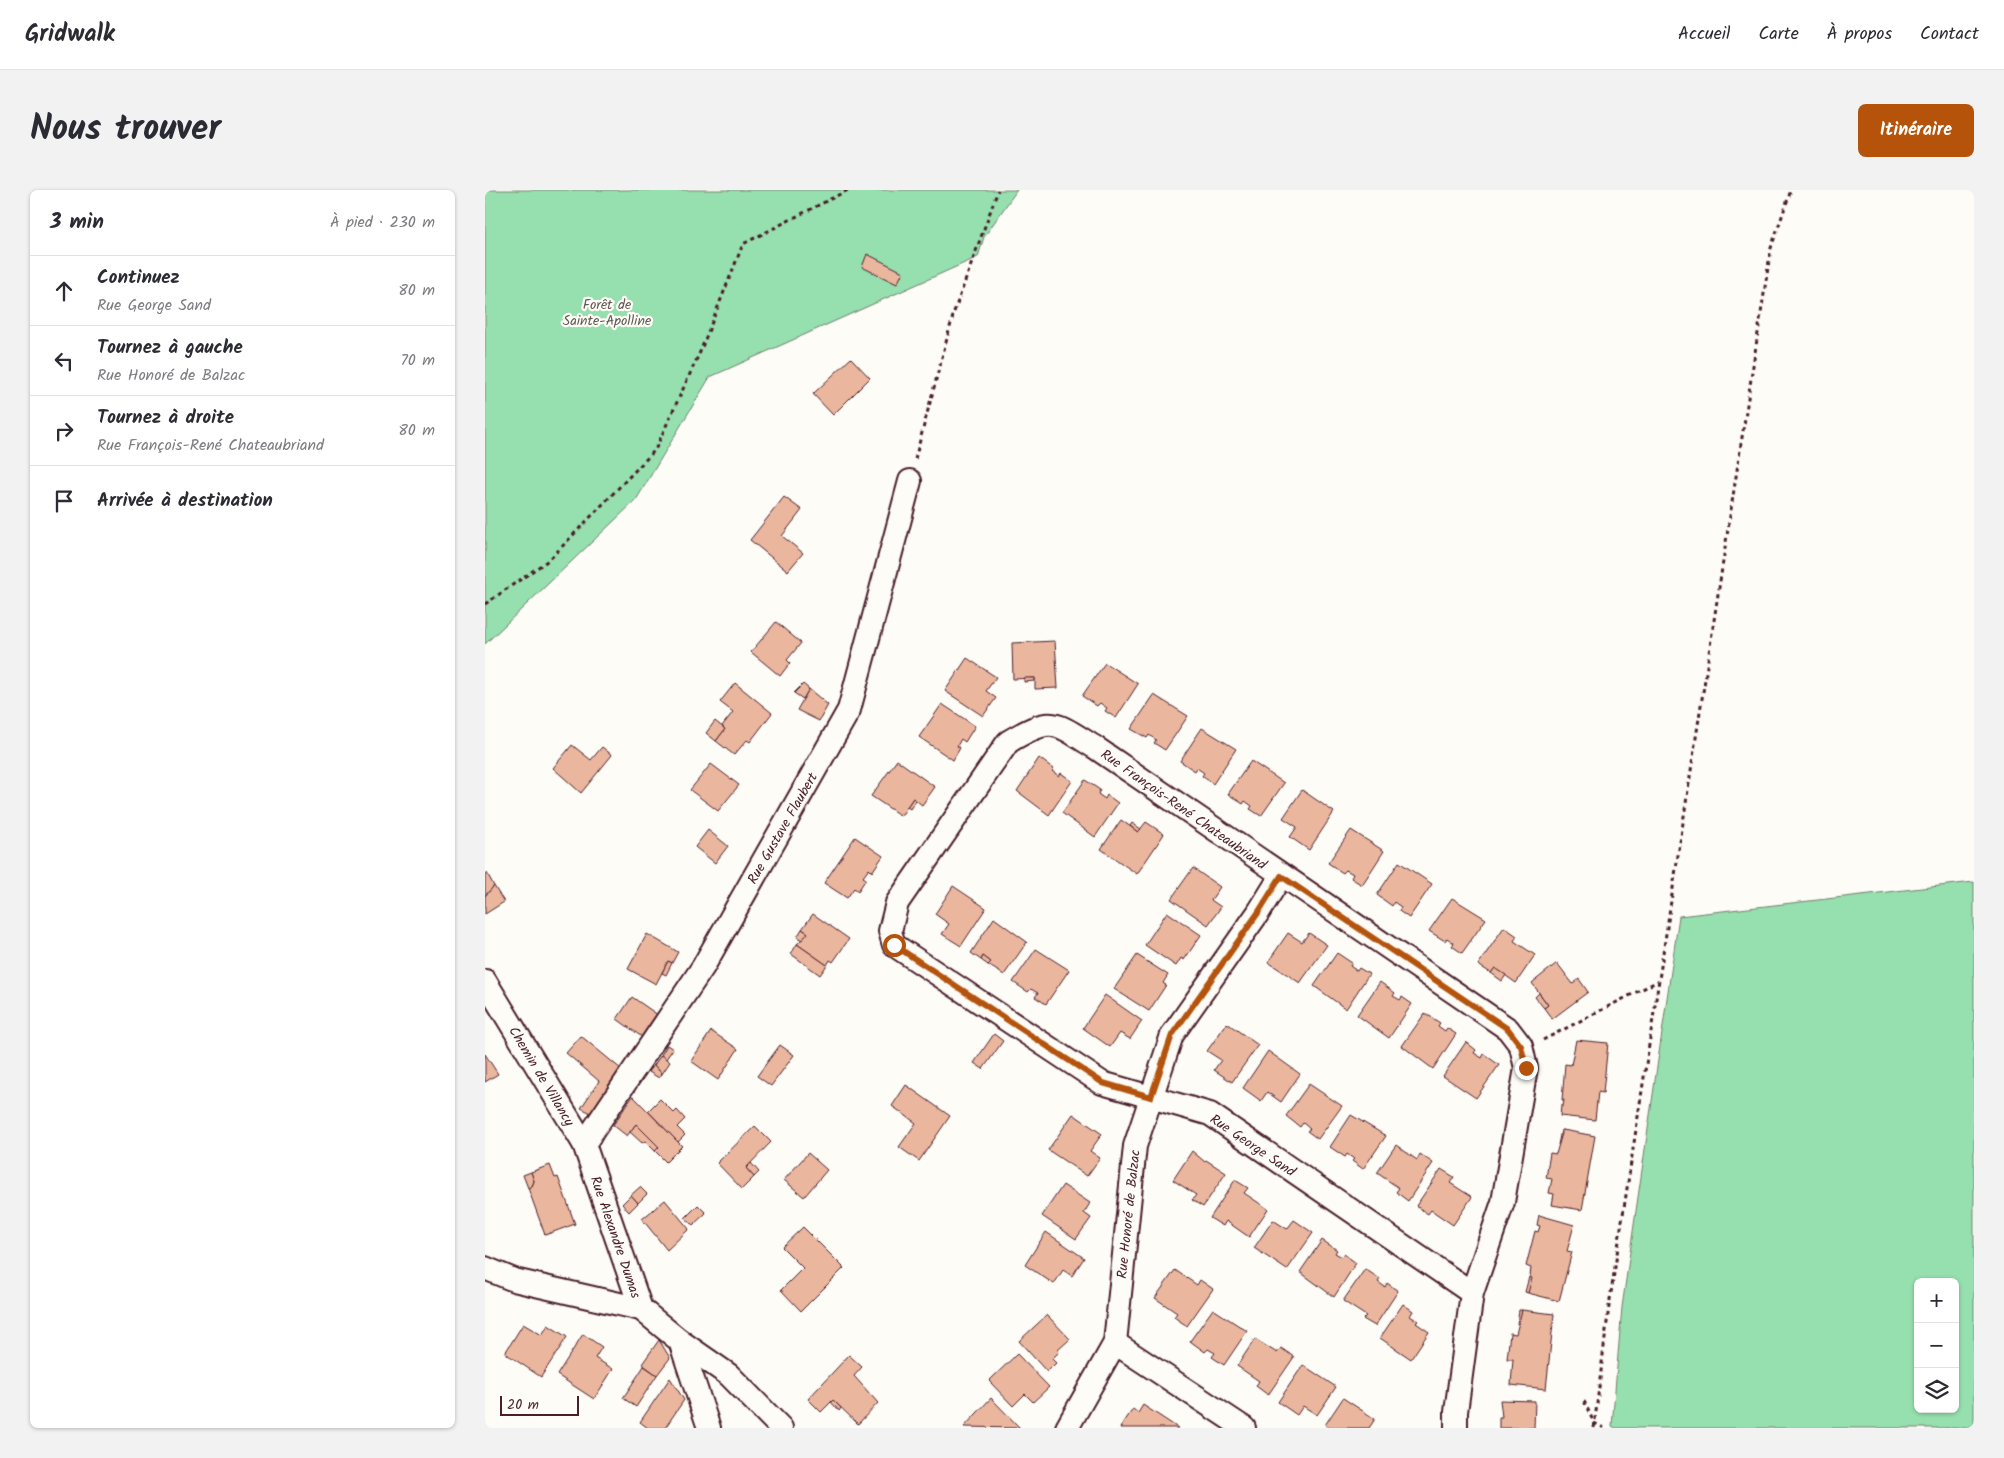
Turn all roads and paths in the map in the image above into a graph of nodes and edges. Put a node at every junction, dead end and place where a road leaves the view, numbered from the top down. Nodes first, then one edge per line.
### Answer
1 (848, 190) edge
2 (998, 190) edge
3 (1791, 190) edge
4 (910, 481) joint
5 (485, 604) edge
6 (1281, 876) junction
7 (894, 945) joint
8 (1658, 980) junction
9 (485, 982) edge
10 (1522, 1051) junction
11 (1151, 1097) junction
12 (584, 1144) junction
13 (485, 1268) edge
14 (1472, 1293) junction
15 (641, 1309) junction
16 (679, 1341) junction
17 (1115, 1343) junction
18 (1584, 1401) dead end
19 (1594, 1423) junction
20 (709, 1428) edge
21 (781, 1428) edge
22 (1067, 1428) edge
23 (1244, 1428) edge
24 (1456, 1428) edge
25 (1593, 1428) edge
26 (1604, 1428) edge

1 - 5 path
2 - 4 path
3 - 8 path
4 - 12 street, Rue Gustave Flaubert
6 - 7 street, Rue François-René Chateaubriand
6 - 10 street, Rue François-René Chateaubriand
6 - 11 street, Rue Honoré de Balzac
7 - 11 street, Rue George Sand
8 - 10 path
8 - 19 path
9 - 12 street, Chemin de Villancy
10 - 14 street, Rue François-René Chateaubriand
11 - 14 street, Rue George Sand
11 - 17 street, Rue Honoré de Balzac
12 - 15 street, Rue Alexandre Dumas
13 - 15 street
14 - 24 street, Rue François-René Chateaubriand
15 - 16 street, Rue Alexandre Dumas
16 - 20 street
16 - 21 street, Rue Alexandre Dumas
17 - 22 street, Rue Honoré de Balzac
17 - 23 street
18 - 19 path
19 - 25 path
19 - 26 path

